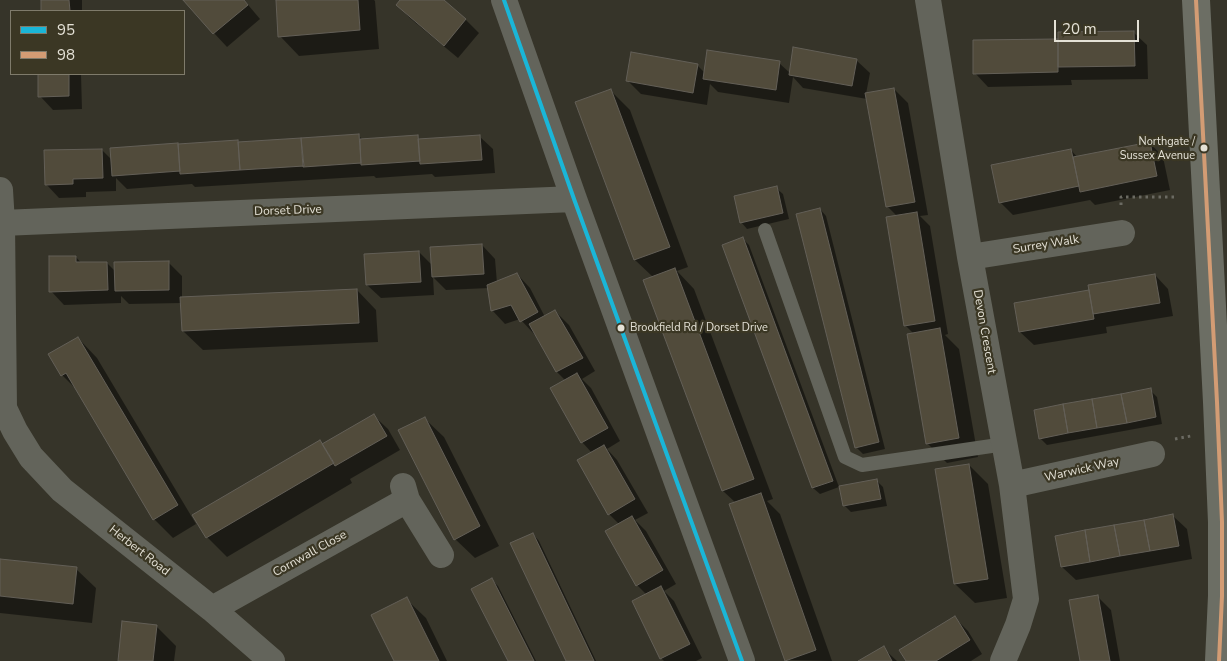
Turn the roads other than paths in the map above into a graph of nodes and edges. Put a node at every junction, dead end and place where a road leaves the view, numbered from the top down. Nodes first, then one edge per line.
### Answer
1 (504, 0) edge
2 (928, 0) edge
3 (1196, 0) edge
4 (0, 190) edge
5 (574, 199) junction
6 (2, 224) junction
7 (765, 230) dead end
8 (1122, 232) road end
9 (970, 257) junction
10 (1222, 402) edge
11 (8, 435) edge
12 (1004, 444) junction
13 (1152, 454) road end
14 (1012, 485) junction
15 (441, 555) dead end
16 (212, 609) junction
17 (272, 661) edge
18 (742, 661) edge
19 (1003, 661) edge
20 (1219, 661) edge

1 - 5 street
2 - 9 street, Devon Crescent
3 - 10 main road
4 - 6 street, Herbert Road
5 - 6 street, Dorset Drive
5 - 18 street
6 - 11 street, Herbert Road
7 - 12 lane
8 - 9 street, Surrey Walk
9 - 12 street, Devon Crescent
10 - 20 main road
11 - 16 street, Herbert Road
12 - 14 street, Devon Crescent
13 - 14 street, Warwick Way
14 - 19 street, Devon Crescent
15 - 16 street, Cornwall Close
16 - 17 street, Herbert Road

